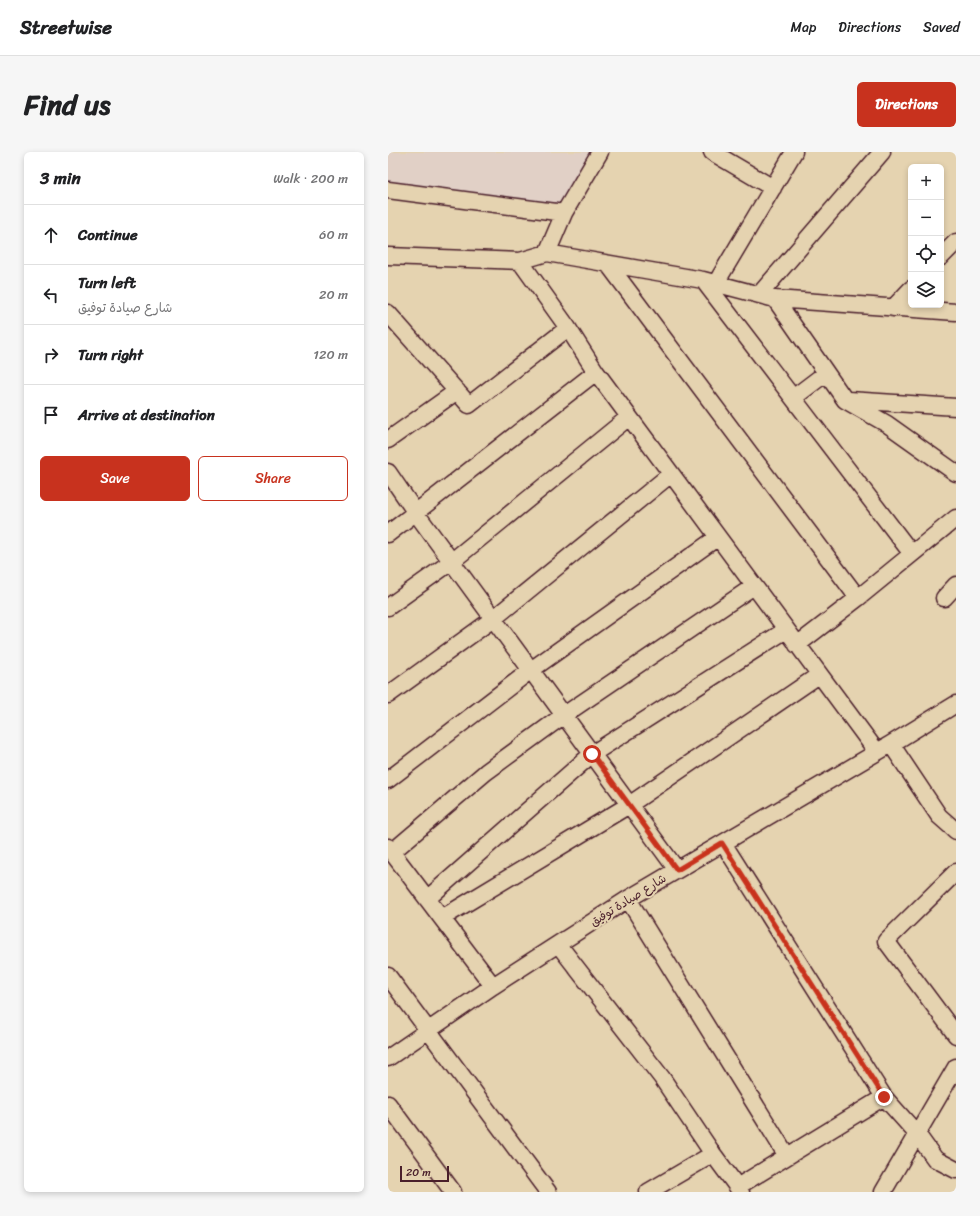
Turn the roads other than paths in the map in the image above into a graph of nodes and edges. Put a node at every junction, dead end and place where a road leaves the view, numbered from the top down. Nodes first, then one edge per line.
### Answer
1 (600, 152) edge
2 (712, 152) edge
3 (794, 152) edge
4 (882, 152) edge
5 (773, 188) junction
6 (388, 190) edge
7 (564, 213) junction
8 (956, 242) edge
9 (547, 252) junction
10 (944, 254) edge
11 (388, 256) edge
12 (520, 261) junction
13 (608, 264) junction
14 (710, 282) junction
15 (908, 292) edge
16 (758, 295) junction
17 (775, 299) junction
18 (893, 308) junction
19 (956, 312) edge
20 (388, 313) edge
21 (568, 328) junction
22 (596, 372) junction
23 (826, 372) junction
24 (456, 391) junction
25 (793, 398) junction
26 (845, 400) junction
27 (956, 407) edge
28 (629, 417) junction
29 (388, 440) edge
30 (388, 472) edge
31 (956, 473) edge
32 (671, 474) junction
33 (416, 513) junction
34 (956, 518) edge
35 (388, 534) edge
36 (718, 537) junction
37 (912, 554) junction
38 (451, 562) junction
39 (956, 585) edge
40 (754, 586) junction
41 (858, 598) junction
42 (944, 598) dead end
43 (388, 607) edge
44 (494, 619) junction
45 (786, 630) junction
46 (797, 645) junction
47 (531, 670) junction
48 (819, 675) junction
49 (388, 695) edge
50 (956, 704) edge
51 (564, 715) junction
52 (891, 744) junction
53 (877, 752) junction
54 (592, 754) junction
55 (388, 780) edge
56 (629, 805) junction
57 (956, 831) edge
58 (722, 843) junction
59 (390, 850) edge
60 (677, 870) junction
61 (956, 872) edge
62 (427, 899) junction
63 (628, 899) junction
64 (442, 918) junction
65 (558, 944) junction
66 (388, 976) edge
67 (493, 986) junction
68 (429, 1030) junction
69 (956, 1035) edge
70 (388, 1058) edge
71 (956, 1067) edge
72 (884, 1097) junction
73 (388, 1104) edge
74 (917, 1134) junction
75 (712, 1154) junction
76 (787, 1156) junction
77 (956, 1170) edge
78 (739, 1189) edge
79 (453, 1192) edge
80 (548, 1192) edge
81 (648, 1192) edge
82 (883, 1192) edge

1 - 7 street
2 - 5 street
3 - 5 street
4 - 16 street
5 - 14 street
6 - 7 street
7 - 9 street
8 - 10 street
9 - 12 street
9 - 13 street
11 - 12 street
12 - 21 street
13 - 14 street
13 - 41 street
14 - 16 street
14 - 25 street
15 - 18 street
16 - 17 street
17 - 18 street
17 - 23 street
18 - 19 street
20 - 24 street
21 - 22 street
21 - 24 street
22 - 28 street
22 - 33 street
23 - 25 street
23 - 26 street
24 - 29 street
25 - 37 street
26 - 27 street
26 - 31 street
28 - 32 street
28 - 38 street
30 - 33 street
32 - 36 street
32 - 44 street
33 - 35 street
33 - 38 street
34 - 37 street
36 - 40 street
36 - 47 street
37 - 41 street
38 - 43 street
38 - 44 street
39 - 42 street
40 - 45 street
40 - 51 street
41 - 46 street
44 - 47 street
44 - 49 street
45 - 46 street
45 - 54 street
46 - 48 street
47 - 51 street
47 - 55 street
48 - 53 street
48 - 56 street
50 - 52 street, شارع صيادة توفيق
51 - 54 street
51 - 59 street
52 - 53 street, شارع صيادة توفيق
52 - 57 street
53 - 58 street, شارع صيادة توفيق
54 - 56 street
54 - 62 street
56 - 60 street
56 - 64 street
58 - 60 street, شارع صيادة توفيق
58 - 72 street
59 - 62 street
60 - 63 street, شارع صيادة توفيق
61 - 69 street
62 - 64 street
63 - 65 street, شارع صيادة توفيق
63 - 76 street
64 - 67 street
65 - 67 street, شارع صيادة توفيق
65 - 75 street
66 - 68 street
67 - 68 street, شارع صيادة توفيق
68 - 70 street, شارع صيادة توفيق
68 - 80 street
71 - 74 street
72 - 74 street
72 - 76 street
73 - 79 street
74 - 77 street
74 - 82 street
75 - 78 street
75 - 81 street
76 - 78 street

